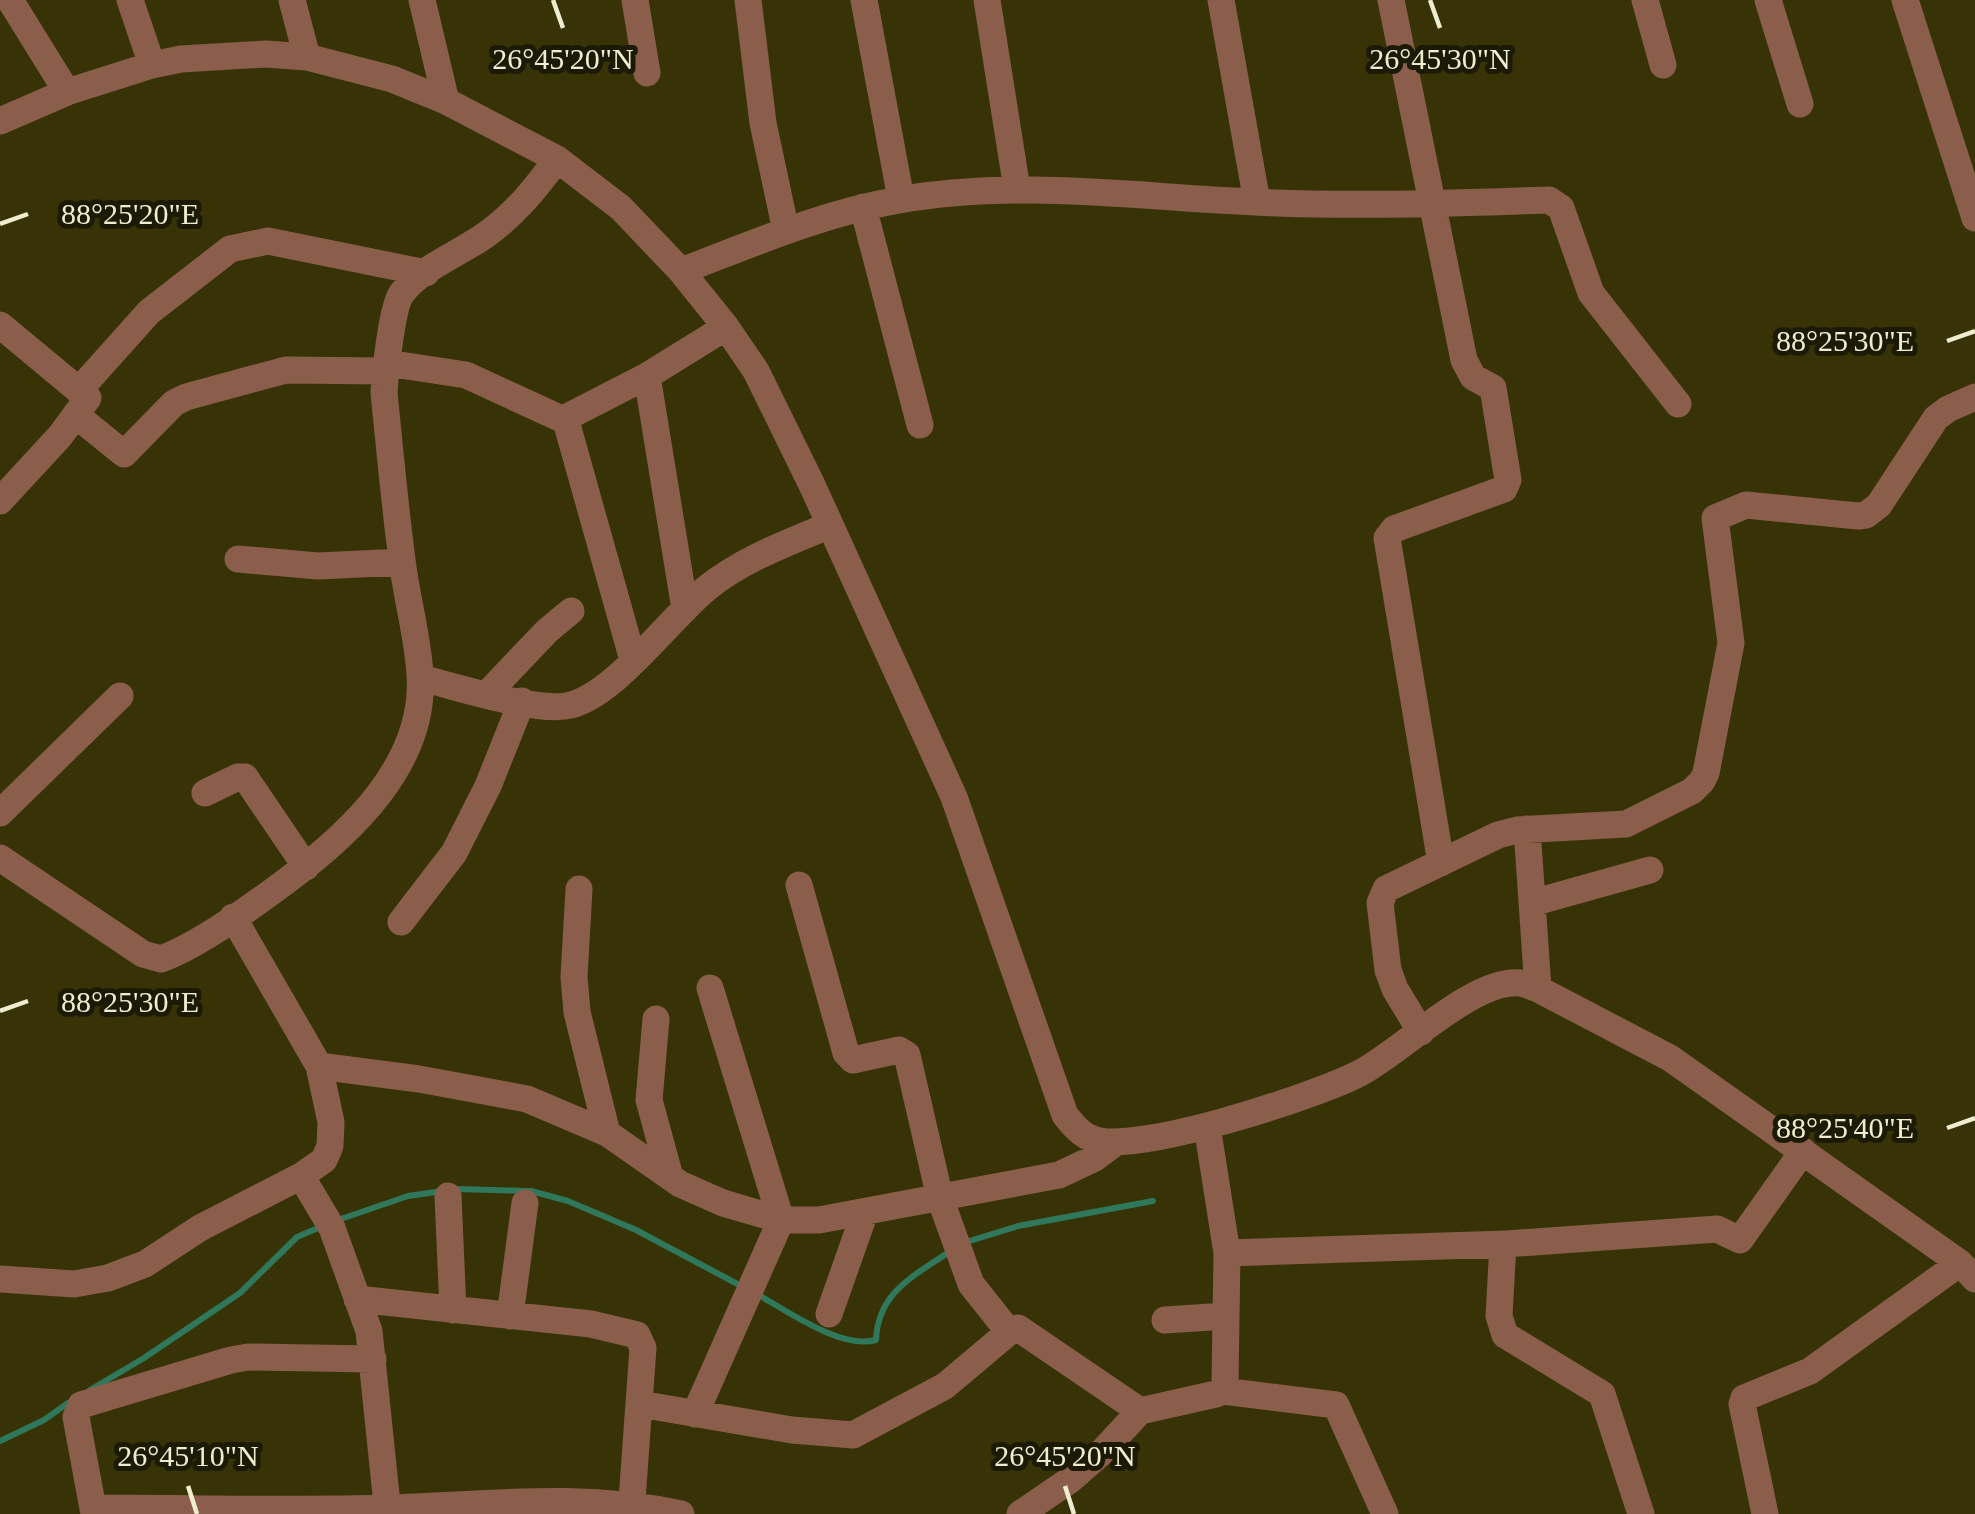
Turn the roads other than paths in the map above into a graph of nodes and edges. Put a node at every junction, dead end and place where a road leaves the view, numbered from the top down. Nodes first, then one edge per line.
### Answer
1 (10, 0) edge
2 (130, 0) edge
3 (292, 0) edge
4 (422, 0) edge
5 (635, 0) edge
6 (748, 0) edge
7 (864, 0) edge
8 (988, 0) edge
9 (1221, 0) edge
10 (1391, 0) edge
11 (1646, 0) edge
12 (1768, 0) edge
13 (1905, 0) edge
14 (307, 57) junction
15 (152, 65) junction
16 (1663, 65) dead end
17 (647, 73) dead end
18 (67, 92) junction
19 (446, 100) junction
20 (1800, 104) dead end
21 (0, 121) edge
22 (557, 159) junction
23 (1017, 188) junction
24 (901, 199) junction
25 (1257, 202) junction
26 (1433, 204) junction
27 (863, 207) junction
28 (1975, 218) edge
29 (786, 231) junction
30 (681, 271) junction
31 (426, 273) junction
32 (0, 325) edge
33 (726, 327) junction
34 (386, 367) junction
35 (647, 376) junction
36 (1975, 397) edge
37 (79, 403) junction
38 (1678, 404) dead end
39 (566, 421) junction
40 (920, 425) dead end
41 (0, 501) edge
42 (830, 525) junction
43 (238, 559) dead end
44 (403, 562) junction
45 (685, 608) junction
46 (571, 611) dead end
47 (633, 660) junction
48 (421, 678) junction
49 (487, 694) junction
50 (120, 696) dead end
51 (523, 701) junction
52 (205, 793) dead end
53 (0, 813) edge
54 (1527, 829) junction
55 (0, 858) edge
56 (1441, 863) junction
57 (306, 867) junction
58 (1650, 870) dead end
59 (799, 885) dead end
60 (579, 889) dead end
61 (1532, 903) junction
62 (233, 917) junction
63 (401, 922) dead end
64 (710, 988) dead end
65 (1538, 989) junction
66 (656, 1018) dead end
67 (1421, 1032) junction
68 (319, 1066) junction
69 (1207, 1126) junction
70 (607, 1133) junction
71 (1115, 1143) junction
72 (1803, 1151) junction
73 (302, 1176) junction
74 (670, 1177) junction
75 (448, 1196) dead end
76 (940, 1198) junction
77 (525, 1202) dead end
78 (865, 1212) junction
79 (781, 1220) junction
80 (1504, 1244) junction
81 (1226, 1253) junction
82 (1967, 1271) edge
83 (0, 1280) edge
84 (358, 1299) junction
85 (453, 1310) junction
86 (829, 1314) dead end
87 (510, 1316) junction
88 (1226, 1316) junction
89 (1165, 1320) dead end
90 (1010, 1332) junction
91 (373, 1359) junction
92 (1222, 1390) junction
93 (640, 1404) junction
94 (1140, 1412) junction
95 (695, 1414) junction
96 (631, 1509) edge
97 (94, 1511) edge
98 (387, 1511) edge
99 (681, 1514) edge
100 (1020, 1514) edge
101 (1385, 1514) edge
102 (1641, 1514) edge
103 (1765, 1514) edge

1 - 18 street
2 - 15 street
3 - 14 street
4 - 19 street
5 - 17 street
6 - 29 street
7 - 24 street
8 - 23 street
9 - 25 street
10 - 26 street
11 - 16 street
12 - 20 street
13 - 28 street
14 - 15 street
14 - 19 street
15 - 18 street
18 - 21 street
19 - 22 street
22 - 30 street
22 - 31 street
23 - 24 street
23 - 25 street
24 - 27 street
25 - 26 street
26 - 38 street
26 - 56 street
27 - 29 street
27 - 40 street
29 - 30 street
30 - 33 street
31 - 34 street
31 - 37 street
32 - 37 street
33 - 35 street
33 - 42 street
34 - 37 street
34 - 39 street
34 - 44 street
35 - 39 street
35 - 45 street
36 - 54 street
37 - 41 street
39 - 47 street
42 - 45 street
42 - 71 street
43 - 44 street
44 - 48 street
45 - 47 street
46 - 49 street
47 - 51 street
48 - 49 street
48 - 57 street
49 - 51 street
50 - 53 street
51 - 63 street
52 - 57 street
54 - 56 street
54 - 61 street
55 - 62 street
56 - 67 street
57 - 62 street
58 - 61 street
59 - 76 street
60 - 70 street
61 - 65 street
62 - 68 street
64 - 79 street
65 - 67 street
65 - 72 street
66 - 74 street
67 - 69 street
68 - 70 street
68 - 73 street
69 - 71 street
69 - 81 street
70 - 74 street
71 - 76 street
72 - 80 street
72 - 82 street
73 - 83 street
73 - 84 street
74 - 79 street
75 - 85 street
76 - 78 street
76 - 90 street
77 - 87 street
78 - 79 street
78 - 86 street
79 - 95 street
80 - 81 street
80 - 102 street
81 - 88 street
82 - 103 street
84 - 85 street
84 - 91 street
85 - 87 street
87 - 93 street
88 - 89 street
88 - 92 street
90 - 94 street
90 - 95 street
91 - 97 street
91 - 98 street
92 - 94 street
92 - 101 street
93 - 95 street
93 - 96 street
94 - 100 street
96 - 98 street
96 - 99 street
97 - 98 street

